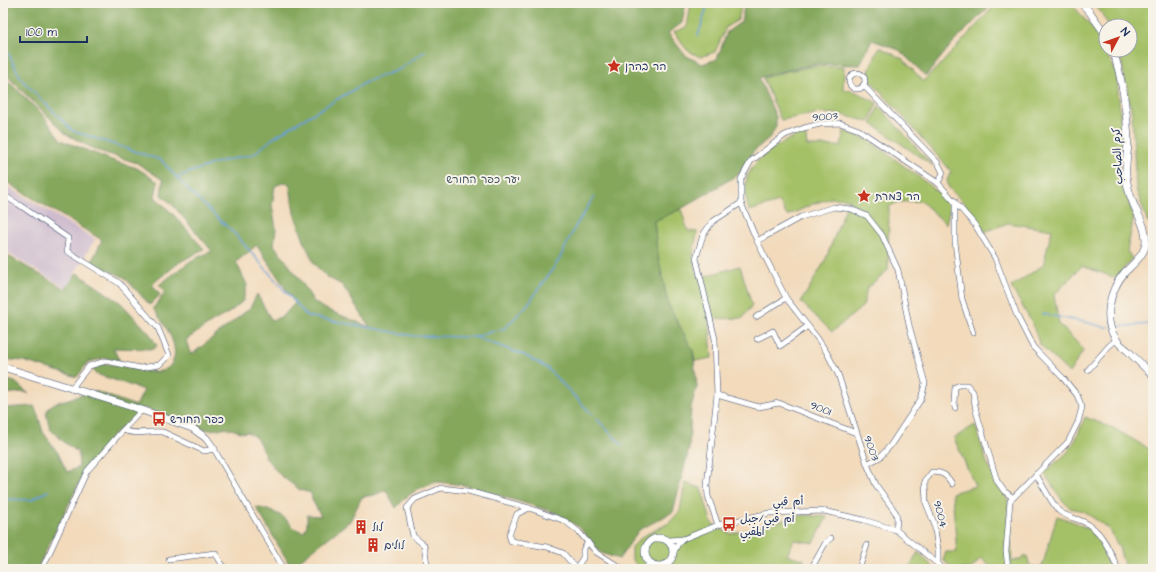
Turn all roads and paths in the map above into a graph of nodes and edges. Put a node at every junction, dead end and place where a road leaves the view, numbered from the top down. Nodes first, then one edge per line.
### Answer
1 (1081, 3) edge
2 (1098, 24) edge
3 (1115, 58) edge
4 (863, 86) dead end
5 (938, 183) junction
6 (3, 195) edge
7 (954, 201) junction
8 (741, 203) junction
9 (757, 241) junction
10 (786, 298) junction
11 (756, 317) dead end
12 (808, 326) junction
13 (973, 333) dead end
14 (757, 339) dead end
15 (1116, 340) junction
16 (3, 367) edge
17 (1088, 370) dead end
18 (1153, 375) edge
19 (71, 389) junction
20 (717, 395) junction
21 (955, 408) dead end
22 (142, 410) junction
23 (123, 430) junction
24 (856, 433) junction
25 (214, 449) junction
26 (867, 464) junction
27 (1036, 474) junction
28 (952, 484) dead end
29 (1012, 497) junction
30 (529, 508) junction
31 (718, 524) junction
32 (896, 530) junction
33 (663, 538) junction
34 (831, 538) dead end
35 (683, 539) junction
36 (588, 542) junction
37 (868, 545) dead end
38 (673, 556) junction
39 (169, 559) dead end
40 (650, 563) junction
41 (938, 563) junction
42 (617, 567) edge
43 (659, 568) edge
44 (42, 569) edge
45 (225, 569) edge
46 (284, 569) edge
47 (429, 569) edge
48 (576, 569) edge
49 (624, 569) edge
50 (644, 569) edge
51 (672, 569) edge
52 (811, 569) edge
53 (859, 569) edge
54 (944, 569) edge
55 (1008, 569) edge
56 (1118, 569) edge

1 - 2 street
3 - 15 street, كرم الصاحب
4 - 5 street
5 - 7 street, 9003
5 - 8 street, 9003
6 - 19 street
7 - 13 street
7 - 27 street, 9003
8 - 9 street, 9003
8 - 20 street
9 - 10 street, 9003
9 - 26 street
10 - 11 street
10 - 12 street, 9003
12 - 14 street
12 - 24 street, 9003
15 - 17 street
15 - 18 street, كرم الصاحب
16 - 19 street
19 - 22 street
20 - 24 street, 9001
20 - 31 street
21 - 29 street
22 - 23 street
22 - 25 street
23 - 25 street
23 - 44 street
24 - 26 street, 9003
25 - 46 street
26 - 32 street, 9003
27 - 29 street, 9003
27 - 56 street
28 - 41 street, 9004
29 - 55 street
30 - 36 street
30 - 47 street
30 - 48 street
31 - 32 street, أم قبي
31 - 35 street, أم قبي
32 - 41 street
33 - 35 street, أم قبي
33 - 38 street
33 - 40 street
34 - 52 street
35 - 38 street
36 - 42 street
36 - 48 street
37 - 53 street
38 - 43 street
38 - 51 street
39 - 45 street
40 - 43 street
40 - 50 street
41 - 54 street
42 - 49 street

